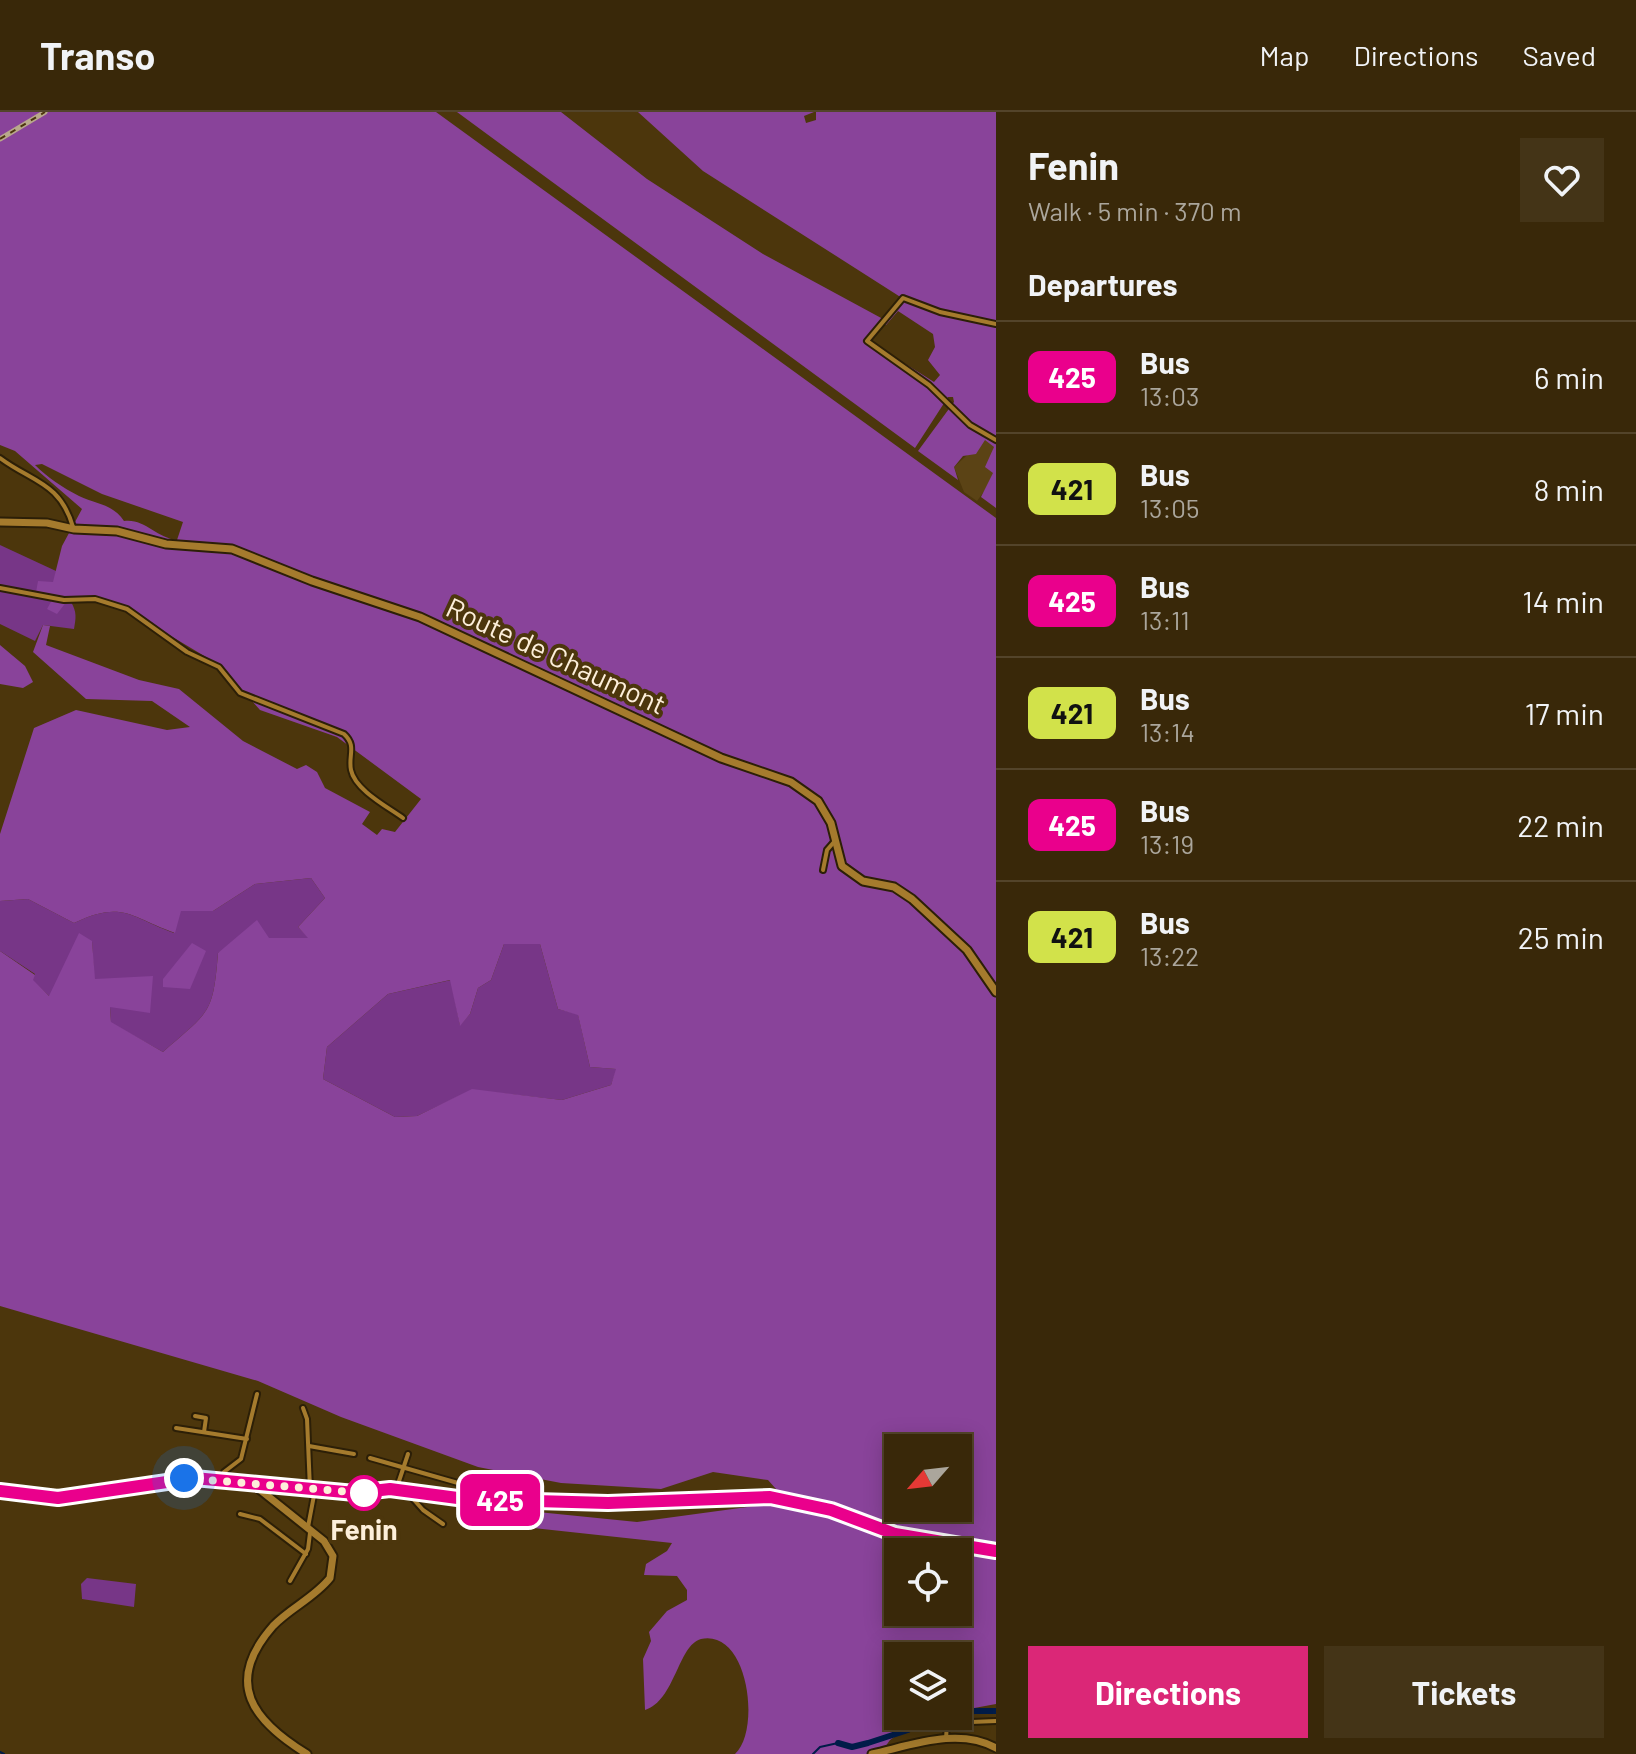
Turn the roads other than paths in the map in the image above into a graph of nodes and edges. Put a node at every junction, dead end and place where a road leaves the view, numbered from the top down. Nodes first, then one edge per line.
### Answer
1 (996, 324) edge
2 (996, 440) edge
3 (0, 458) edge
4 (0, 522) edge
5 (74, 529) junction
6 (0, 588) edge
7 (403, 818) dead end
8 (836, 841) junction
9 (823, 870) dead end
10 (996, 992) edge
11 (257, 1394) dead end
12 (303, 1408) dead end
13 (195, 1416) dead end
14 (176, 1428) dead end
15 (204, 1432) junction
16 (247, 1439) junction
17 (309, 1446) junction
18 (354, 1454) dead end
19 (408, 1454) dead end
20 (370, 1458) dead end
21 (401, 1469) junction
22 (223, 1481) junction
23 (397, 1487) junction
24 (266, 1490) junction
25 (313, 1490) junction
26 (0, 1491) edge
27 (377, 1491) junction
28 (410, 1492) junction
29 (462, 1498) junction
30 (240, 1514) dead end
31 (443, 1524) dead end
32 (309, 1529) junction
33 (996, 1551) edge
34 (306, 1554) junction
35 (290, 1581) dead end
36 (996, 1721) edge
37 (946, 1739) junction
38 (996, 1748) edge
39 (307, 1754) edge
40 (872, 1754) edge

1 - 2 street
3 - 5 street
4 - 5 street, Route de Chaumont
5 - 8 street, Route de Chaumont
6 - 7 street
8 - 9 street
8 - 10 street, Route de Chaumont
11 - 16 street
12 - 17 street
13 - 15 street
14 - 15 street
15 - 16 street
16 - 22 street
17 - 18 street
17 - 25 street
19 - 21 street
20 - 21 street
21 - 23 street
21 - 29 street
22 - 24 street
22 - 26 street
23 - 27 street
23 - 28 street
24 - 25 street
24 - 32 street
25 - 27 street
25 - 32 street
27 - 28 street
28 - 29 street
28 - 31 street
29 - 33 street
30 - 34 street
32 - 34 street
32 - 39 street
34 - 35 street
36 - 37 street
37 - 38 street
37 - 40 street

